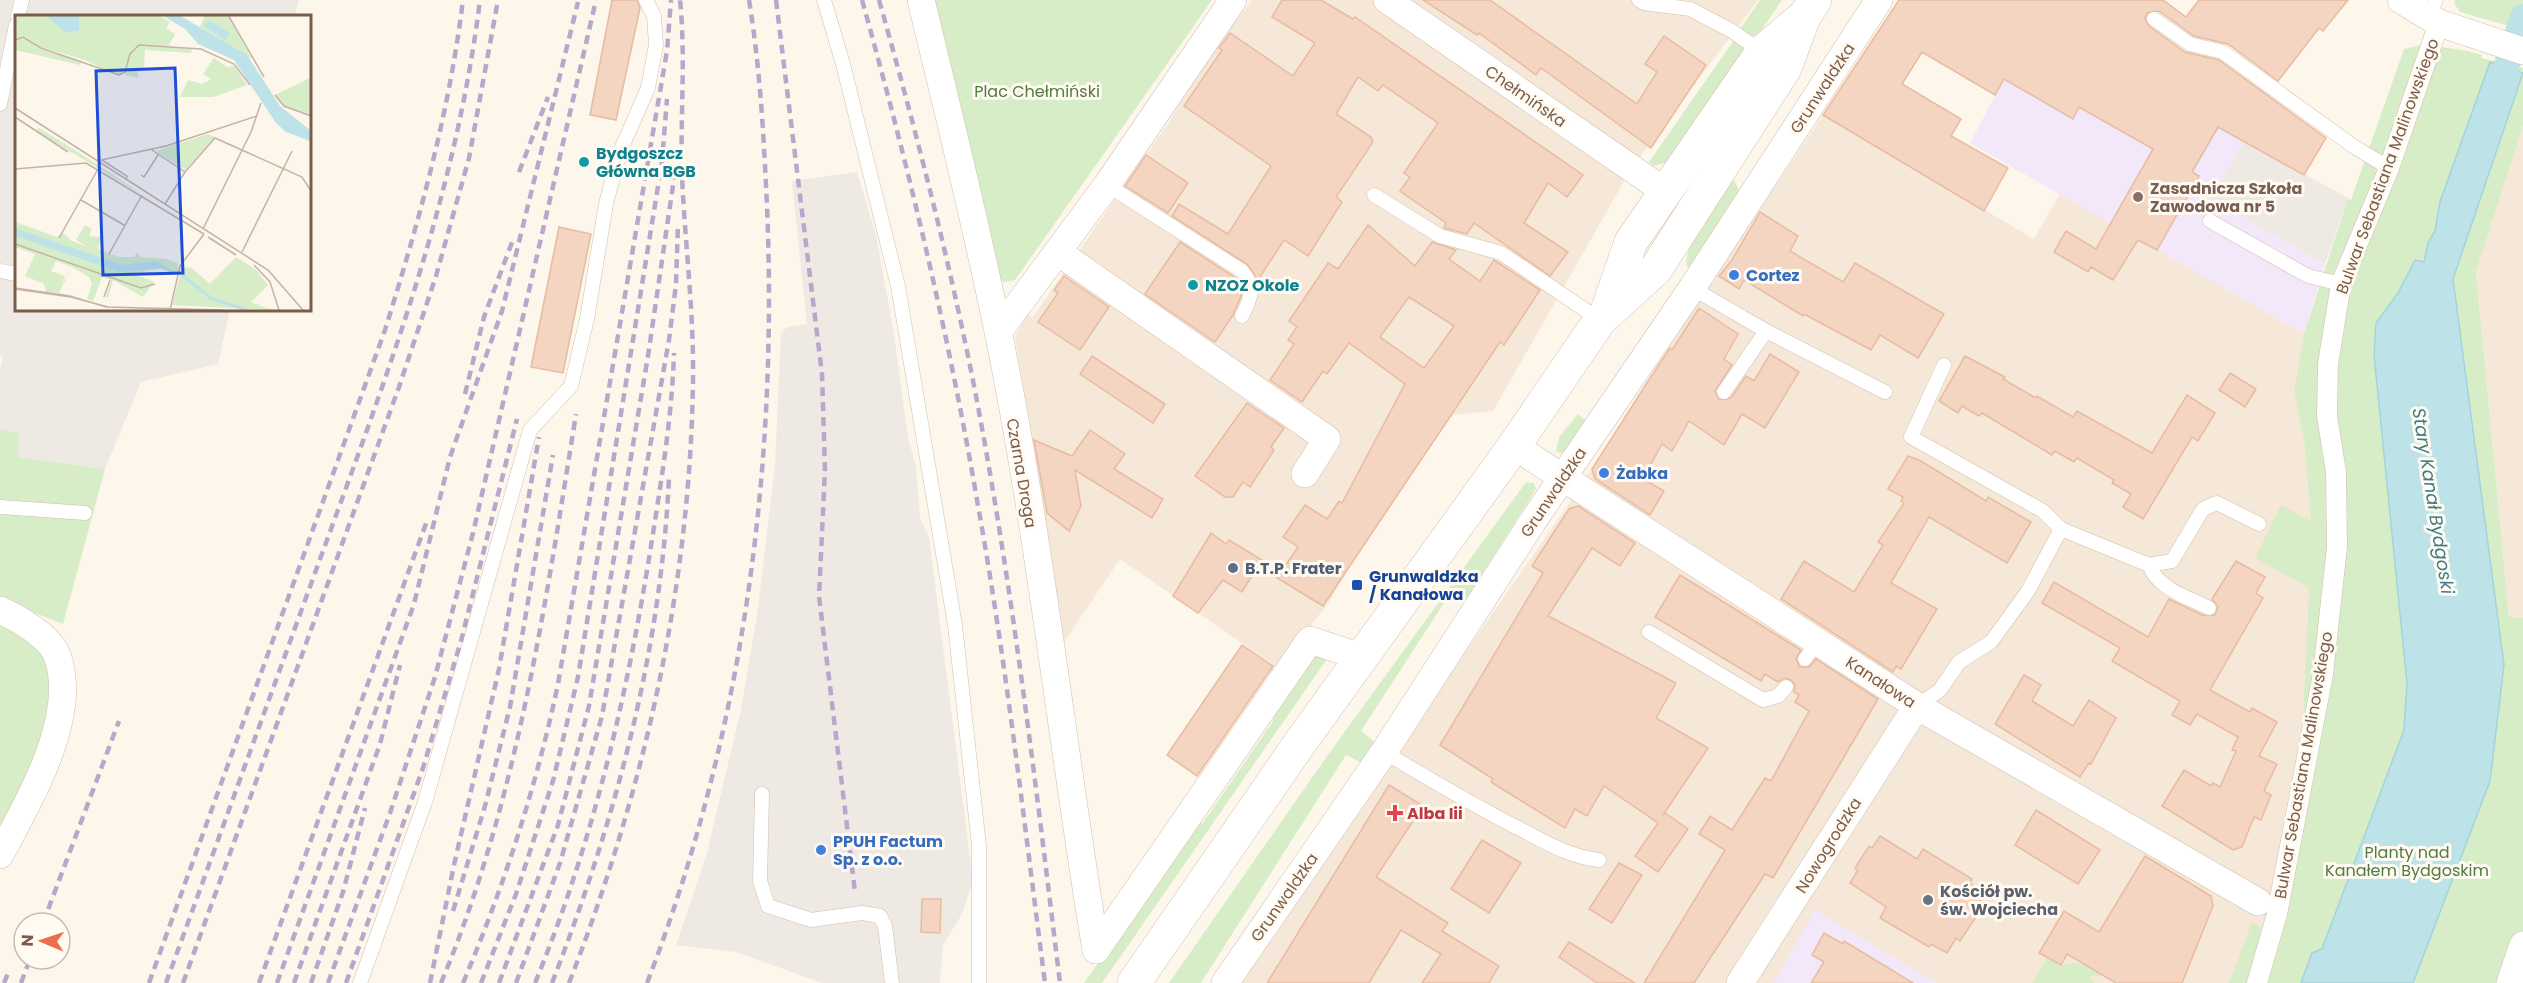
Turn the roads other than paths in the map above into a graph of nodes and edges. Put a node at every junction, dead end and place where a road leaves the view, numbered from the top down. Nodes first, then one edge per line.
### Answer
1 (22, 0) edge
2 (646, 0) edge
3 (824, 0) edge
4 (921, 0) edge
5 (1233, 0) edge
6 (1387, 0) edge
7 (1639, 0) edge
8 (1879, 0) edge
9 (2400, 0) edge
10 (1810, 8) edge
11 (2435, 14) edge
12 (18, 15) edge
13 (2154, 19) dead end
14 (15, 30) edge
15 (2523, 51) edge
16 (1762, 52) junction
17 (0, 104) edge
18 (2389, 168) junction
19 (1107, 185) junction
20 (1666, 192) junction
21 (1374, 195) dead end
22 (2210, 221) dead end
23 (1059, 253) junction
24 (0, 271) edge
25 (15, 274) edge
26 (2341, 284) junction
27 (1692, 288) junction
28 (1242, 316) dead end
29 (1603, 316) junction
30 (998, 332) junction
31 (1766, 332) junction
32 (1944, 365) dead end
33 (1724, 392) dead end
34 (1885, 392) dead end
35 (1514, 446) junction
36 (1305, 474) dead end
37 (1562, 478) junction
38 (0, 507) edge
39 (85, 513) dead end
40 (2259, 524) dead end
41 (2061, 529) junction
42 (2149, 565) junction
43 (2209, 608) dead end
44 (0, 610) edge
45 (1649, 632) dead end
46 (1361, 657) junction
47 (1786, 687) dead end
48 (1917, 706) junction
49 (1384, 752) junction
50 (762, 794) dead end
51 (0, 855) edge
52 (1599, 860) dead end
53 (2267, 908) junction
54 (2523, 945) edge
55 (360, 983) edge
56 (892, 983) edge
57 (979, 983) edge
58 (1134, 983) edge
59 (1225, 983) edge
60 (1740, 983) edge
61 (2257, 983) edge
62 (2510, 983) edge

1 - 12 lane
2 - 55 lane
3 - 57 lane
4 - 30 street, Czarna Droga
5 - 19 street
6 - 20 street, Chełmińska
7 - 16 lane
8 - 27 street, Grunwaldzka
9 - 11 street
10 - 16 main road
10 - 29 main road
11 - 15 street
11 - 18 street, Bulwar Sebastiana Malinowskiego
13 - 18 lane
14 - 17 lane
16 - 20 main road
18 - 26 street, Bulwar Sebastiana Malinowskiego
19 - 23 street
19 - 28 lane
20 - 29 main road
21 - 29 lane
22 - 26 lane
23 - 30 street
23 - 36 street
24 - 25 lane
26 - 53 street, Bulwar Sebastiana Malinowskiego
27 - 31 lane
27 - 37 street, Grunwaldzka
29 - 35 main road
30 - 46 street, Czarna Droga
31 - 33 lane
31 - 34 lane
32 - 41 lane
35 - 37 street, Kanałowa
35 - 46 main road
37 - 48 street, Kanałowa
37 - 49 street, Grunwaldzka
38 - 39 lane
40 - 42 lane
41 - 42 lane
41 - 48 lane
42 - 43 lane
44 - 51 street
45 - 47 lane
46 - 58 main road
48 - 53 street, Kanałowa
48 - 60 street, Nowogrodzka
49 - 52 lane
49 - 59 street, Grunwaldzka
50 - 56 lane
53 - 61 street, Bulwar Sebastiana Malinowskiego
54 - 62 street

